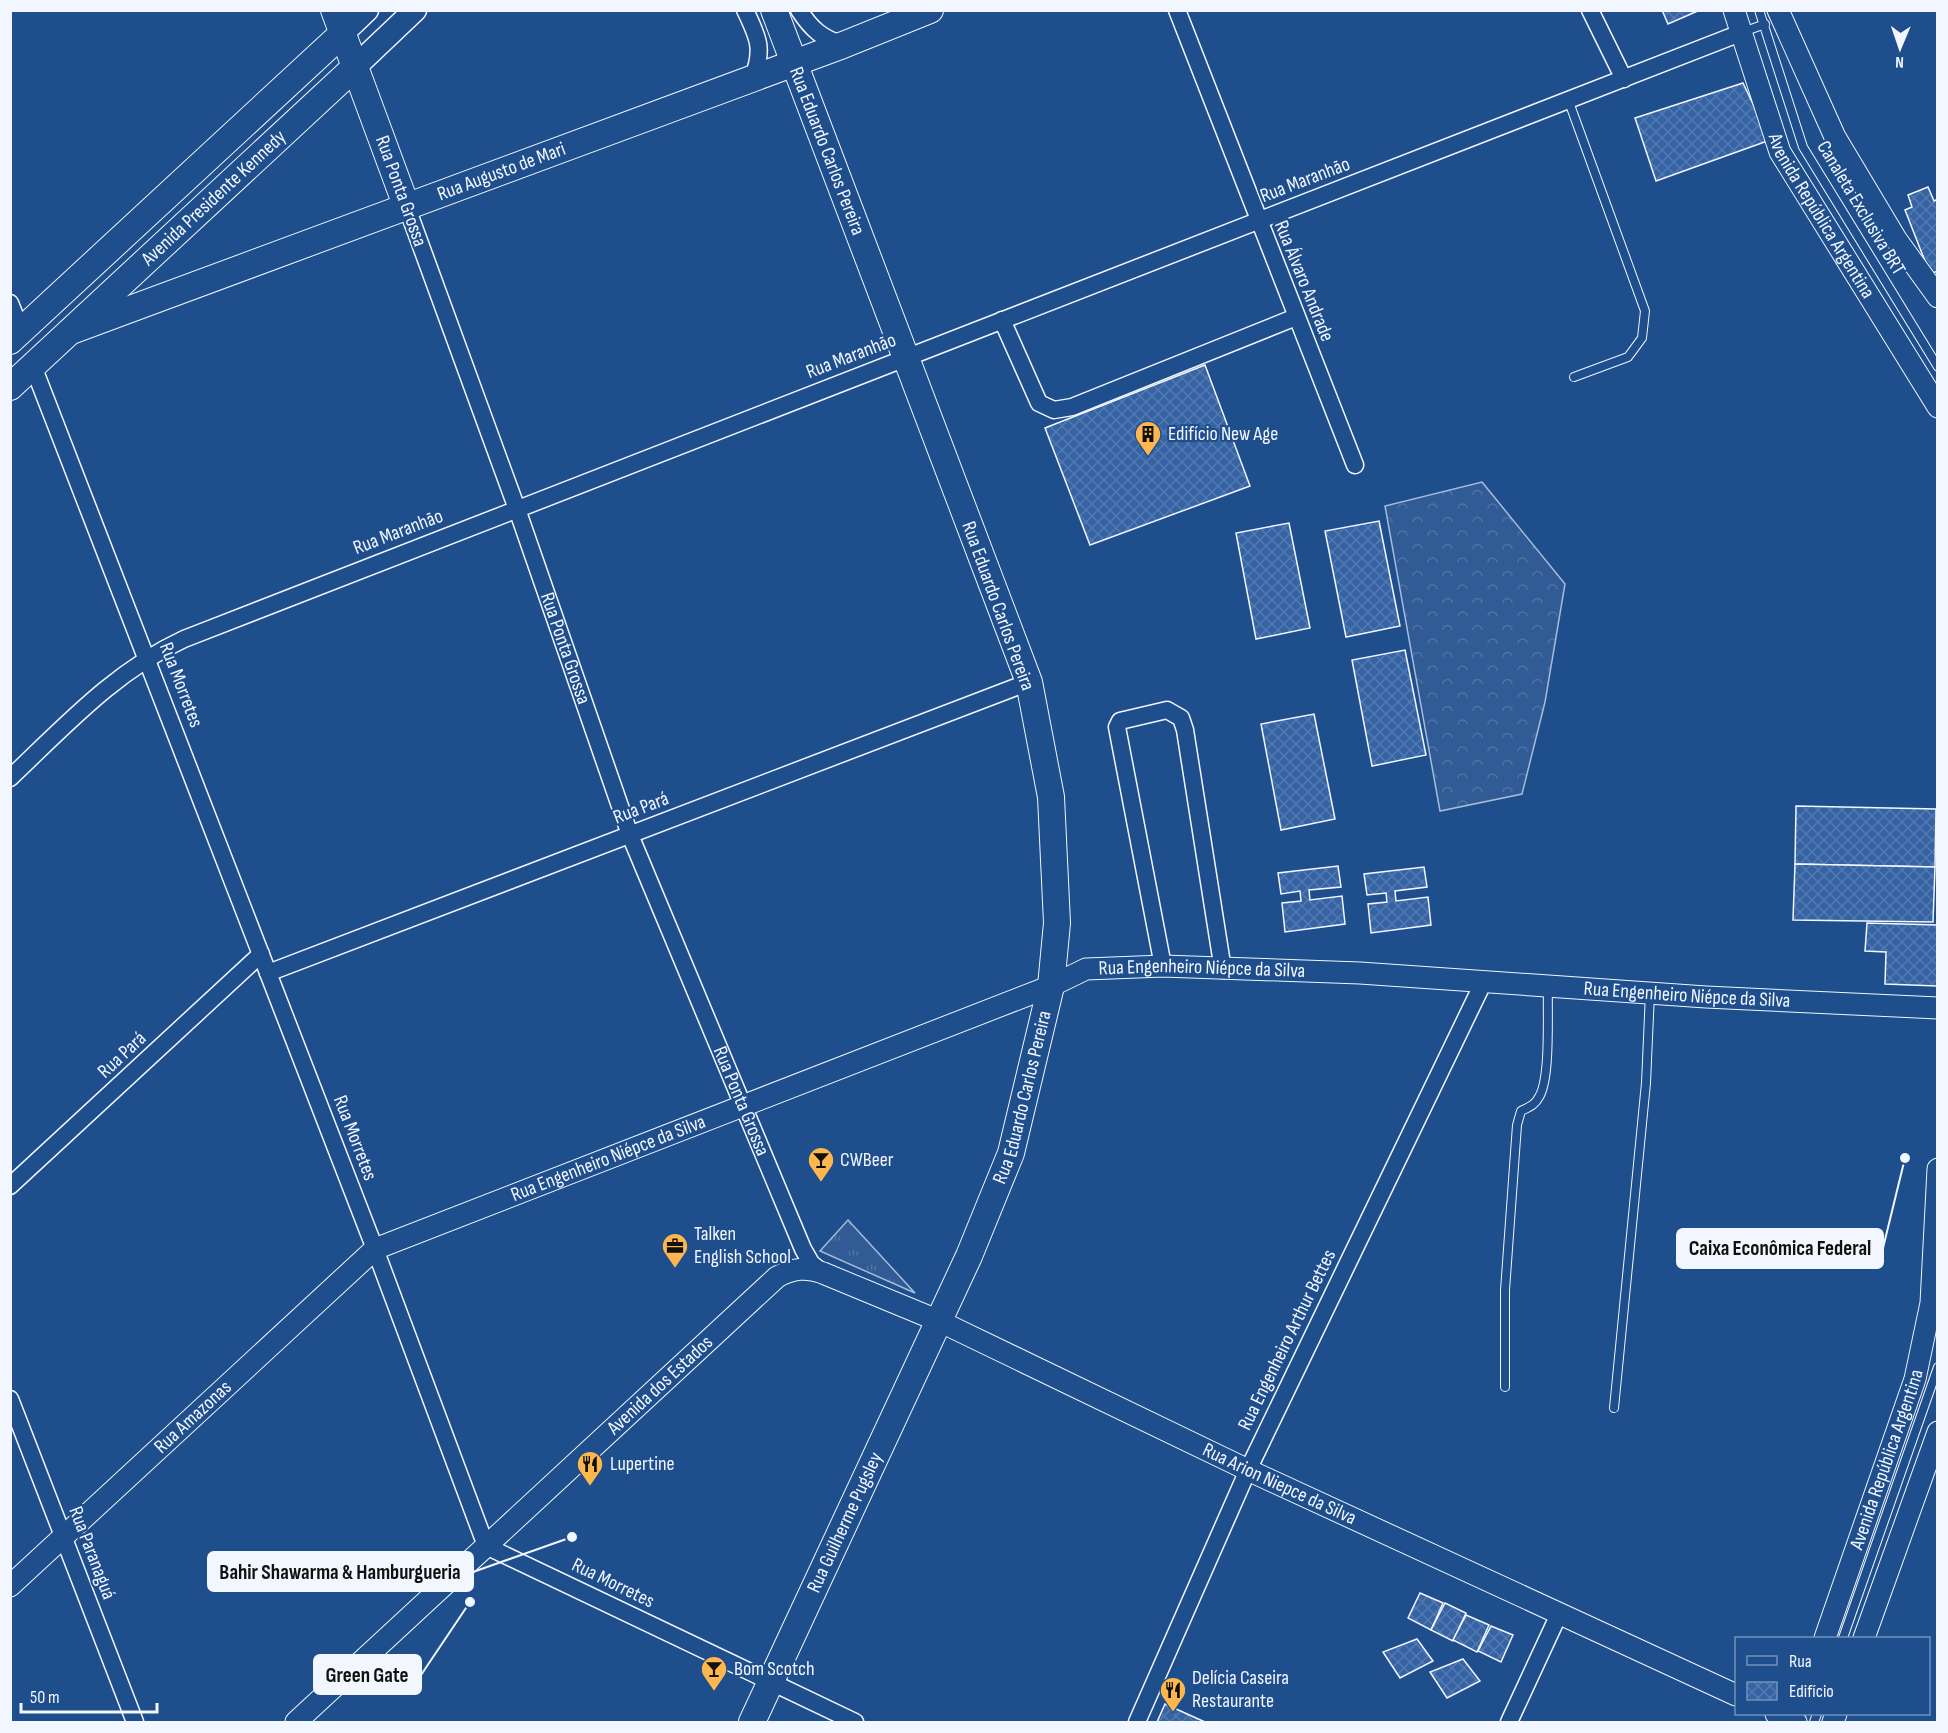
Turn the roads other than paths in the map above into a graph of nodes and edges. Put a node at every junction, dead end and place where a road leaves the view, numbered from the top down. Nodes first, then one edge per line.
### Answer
1 (367, 10) edge
2 (415, 10) edge
3 (745, 10) edge
4 (774, 10) edge
5 (799, 10) edge
6 (930, 10) edge
7 (1177, 10) edge
8 (1590, 10) edge
9 (1734, 10) edge
10 (1759, 10) edge
11 (1772, 17) edge
12 (338, 22) edge
13 (1743, 32) junction
14 (843, 45) junction
15 (793, 62) junction
16 (355, 67) junction
17 (753, 77) junction
18 (1624, 79) junction
19 (1569, 102) junction
20 (406, 205) junction
21 (1257, 221) junction
22 (100, 259) junction
23 (122, 283) junction
24 (1938, 297) edge
25 (10, 303) edge
26 (142, 304) junction
27 (1296, 317) junction
28 (1002, 320) junction
29 (71, 331) junction
30 (14, 336) edge
31 (905, 358) junction
32 (33, 366) junction
33 (1938, 367) edge
34 (1574, 377) dead end
35 (10, 387) edge
36 (1938, 407) edge
37 (1354, 465) dead end
38 (517, 509) junction
39 (147, 657) junction
40 (1029, 682) junction
41 (10, 778) edge
42 (630, 835) junction
43 (261, 954) junction
44 (1163, 966) junction
45 (1223, 970) junction
46 (268, 973) junction
47 (1484, 981) junction
48 (1548, 985) junction
49 (1051, 986) junction
50 (1650, 993) junction
51 (1938, 1008) edge
52 (742, 1107) junction
53 (1938, 1170) edge
54 (10, 1186) edge
55 (375, 1249) junction
56 (823, 1273) junction
57 (939, 1321) junction
58 (1938, 1367) edge
59 (1505, 1387) dead end
60 (10, 1399) edge
61 (1614, 1408) dead end
62 (1938, 1432) edge
63 (1248, 1470) junction
64 (64, 1537) junction
65 (486, 1546) junction
66 (10, 1586) edge
67 (1559, 1614) junction
68 (1825, 1637) edge
69 (1843, 1637) edge
70 (1864, 1637) edge
71 (771, 1682) junction
72 (1735, 1694) edge
73 (1780, 1715) edge
74 (135, 1722) edge
75 (296, 1722) edge
76 (752, 1722) edge
77 (855, 1722) edge
78 (1137, 1722) edge
79 (1509, 1722) edge
80 (1796, 1722) edge

1 - 12 main road, Avenida Presidente Kennedy
2 - 16 main road, Avenida Presidente Kennedy
3 - 17 street, Rua Eduardo Carlos Pereira
4 - 15 main road, Rua Eduardo Carlos Pereira
5 - 14 street
6 - 14 main road, Rua Augusto de Mari
7 - 21 street, Rua Álvaro Andrade
8 - 18 street
9 - 13 street, Avenida República Argentina
10 - 11 lane, Canaleta Exclusiva BRT
11 - 13 lane
11 - 24 street
11 - 33 lane, Canaleta Exclusiva BRT
12 - 16 main road, Rua Ponta Grossa
12 - 22 main road, Avenida Presidente Kennedy
13 - 18 street, Rua Maranhão
13 - 36 street, Avenida República Argentina
14 - 15 main road, Rua Augusto de Mari
15 - 17 main road, Rua Augusto de Mari
15 - 31 main road, Rua Eduardo Carlos Pereira
16 - 20 main road, Rua Ponta Grossa
16 - 23 main road, Avenida Presidente Kennedy
17 - 20 main road, Rua Augusto de Mari
18 - 19 street, Rua Maranhão
19 - 21 street, Rua Maranhão
19 - 34 lane
20 - 26 main road, Rua Augusto de Mari
20 - 38 street, Rua Ponta Grossa
21 - 27 street, Rua Álvaro Andrade
21 - 28 street, Rua Maranhão
22 - 23 main road
22 - 30 main road, Avenida Presidente Kennedy
23 - 26 main road
23 - 29 main road, Avenida Presidente Kennedy
25 - 30 street
26 - 29 main road, Rua Augusto de Mari
27 - 28 street
27 - 37 street, Rua Álvaro Andrade
28 - 31 street, Rua Maranhão
29 - 32 main road, Avenida Presidente Kennedy
31 - 38 street, Rua Maranhão
31 - 40 main road, Rua Eduardo Carlos Pereira
32 - 35 main road, Avenida Presidente Kennedy
32 - 39 street, Rua Morretes
38 - 39 street, Rua Maranhão
38 - 42 street, Rua Ponta Grossa
39 - 41 street, Rua Maranhão
39 - 43 street, Rua Morretes
40 - 42 street, Rua Pará
40 - 49 main road, Rua Eduardo Carlos Pereira
42 - 46 street, Rua Pará
42 - 52 street, Rua Ponta Grossa
43 - 46 street, Rua Morretes
43 - 54 street, Rua Pará
44 - 45 street, Rua Engenheiro Niépce da Silva
44 - 45 street
44 - 49 street, Rua Engenheiro Niépce da Silva
45 - 47 street, Rua Engenheiro Niépce da Silva
46 - 55 street, Rua Morretes
47 - 48 street, Rua Engenheiro Niépce da Silva
47 - 63 street, Rua Engenheiro Arthur Bettes
48 - 50 street, Rua Engenheiro Niépce da Silva
48 - 59 lane
49 - 52 street, Rua Engenheiro Niépce da Silva
49 - 57 main road, Rua Eduardo Carlos Pereira
50 - 51 street, Rua Engenheiro Niépce da Silva
50 - 61 lane
52 - 55 street, Rua Engenheiro Niépce da Silva
52 - 56 street, Rua Ponta Grossa
53 - 68 street, Avenida República Argentina
55 - 64 street, Rua Amazonas
55 - 65 street, Rua Morretes
56 - 57 street, Rua Arion Niepce da Silva
56 - 65 street, Avenida dos Estados
57 - 63 street, Rua Arion Niepce da Silva
57 - 71 main road, Rua Guilherme Pugsley
58 - 69 lane
60 - 64 street, Rua Paranaguá
62 - 70 street, Avenida República Argentina
63 - 67 street, Rua Arion Niepce da Silva
63 - 78 street, Rua Engenheiro Arthur Bettes
64 - 66 street, Rua Amazonas
64 - 74 street, Rua Paranaguá
65 - 71 street, Rua Morretes
65 - 75 street, Avenida dos Estados
67 - 72 street, Rua Arion Niepce da Silva
67 - 79 street
71 - 76 main road, Rua Guilherme Pugsley
71 - 77 street, Rua Morretes
73 - 80 street

